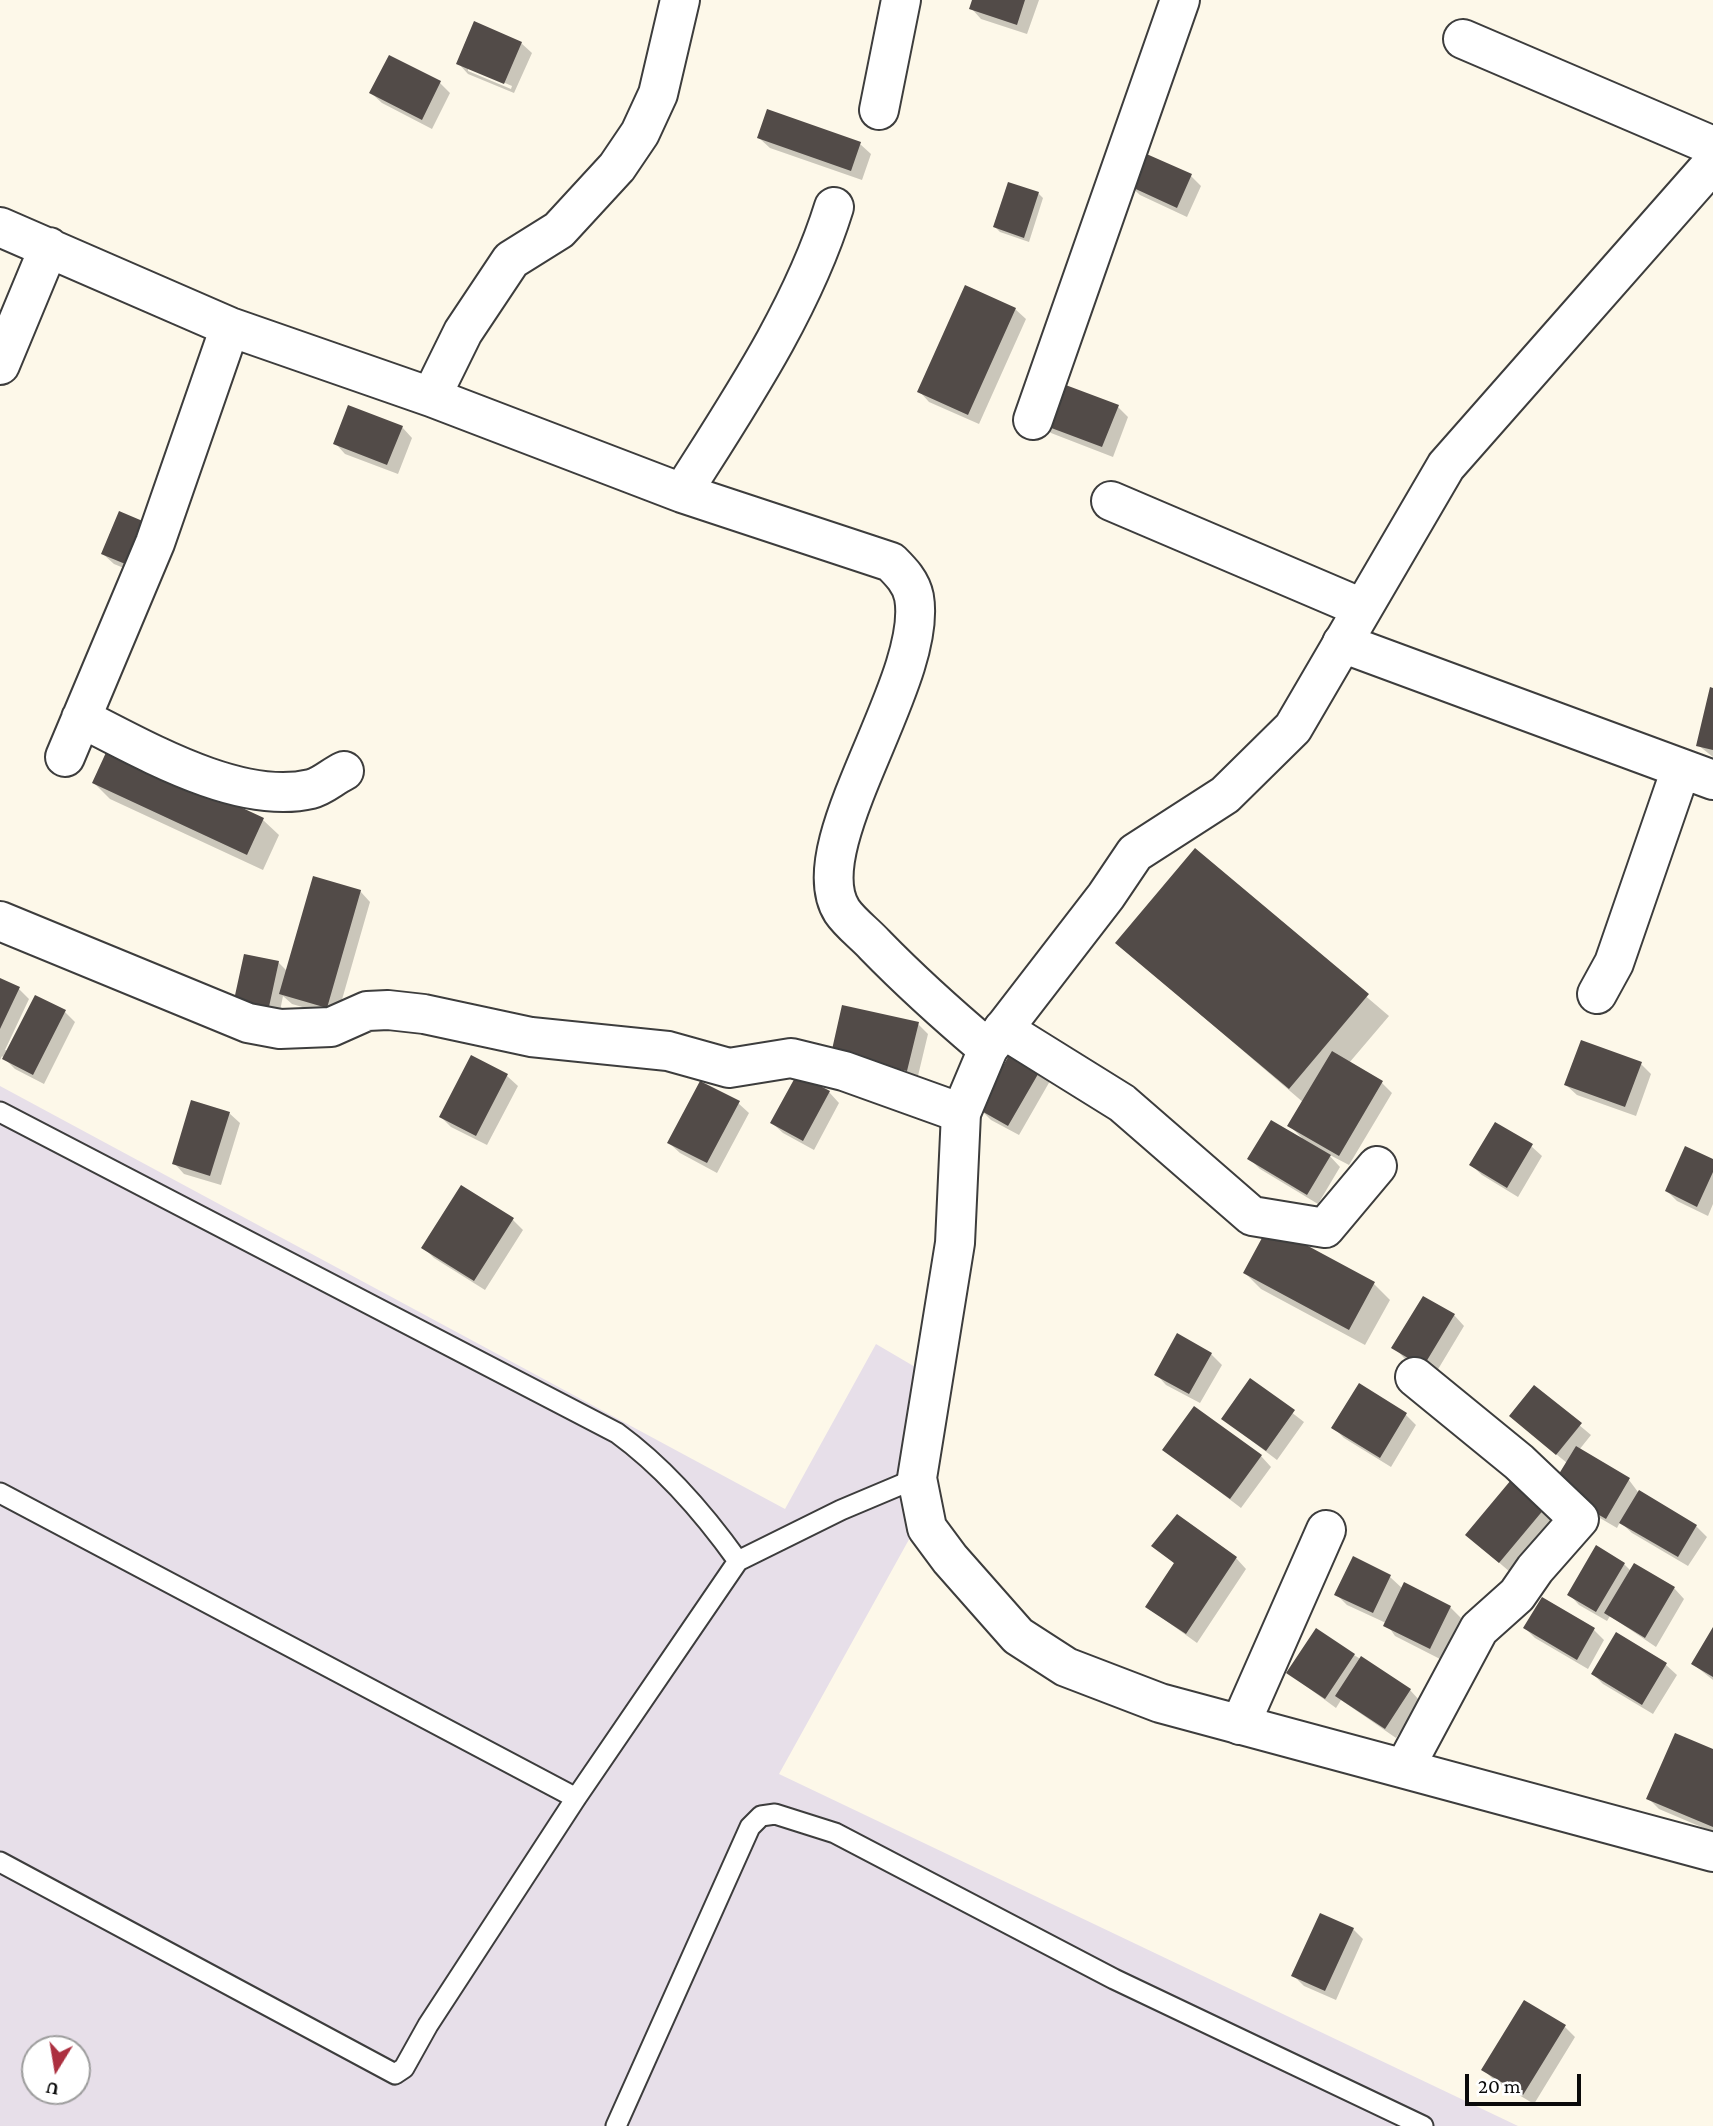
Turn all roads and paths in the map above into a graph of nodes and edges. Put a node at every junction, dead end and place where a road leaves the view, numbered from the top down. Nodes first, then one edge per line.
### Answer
1 (680, 0) edge
2 (901, 0) edge
3 (1180, 0) edge
4 (1462, 39) dead end
5 (879, 110) dead end
6 (1713, 146) edge
7 (1713, 163) edge
8 (834, 208) dead end
9 (0, 227) edge
10 (48, 247) junction
11 (230, 327) junction
12 (0, 365) edge
13 (431, 397) junction
14 (1032, 419) dead end
15 (682, 493) junction
16 (1111, 501) dead end
17 (1362, 608) junction
18 (1342, 643) junction
19 (80, 718) junction
20 (65, 757) dead end
21 (344, 771) dead end
22 (1697, 775) edge
23 (0, 922) edge
24 (1597, 994) dead end
25 (996, 1039) junction
26 (0, 1113) edge
27 (961, 1113) junction
28 (1377, 1166) dead end
29 (1415, 1377) dead end
30 (917, 1478) junction
31 (0, 1493) edge
32 (1326, 1530) dead end
33 (738, 1561) junction
34 (1240, 1725) junction
35 (1405, 1768) junction
36 (576, 1798) junction
37 (1713, 1852) edge
38 (0, 1863) edge
39 (616, 2126) edge
40 (1423, 2126) edge

1 - 13 street
2 - 5 street
3 - 14 street
4 - 6 street
7 - 17 street
8 - 15 street
9 - 10 street
10 - 11 street
10 - 12 street
11 - 13 street
11 - 19 street
13 - 15 street
15 - 25 street
16 - 17 street
17 - 18 street
18 - 22 street
18 - 25 street
19 - 20 street
19 - 21 street
22 - 24 street
23 - 27 street
25 - 27 street
25 - 28 street
26 - 33 lane
27 - 30 street
29 - 35 street
30 - 33 lane
30 - 34 street
31 - 36 lane
32 - 34 street
33 - 36 lane
34 - 35 street
35 - 37 street
36 - 38 lane
39 - 40 lane

